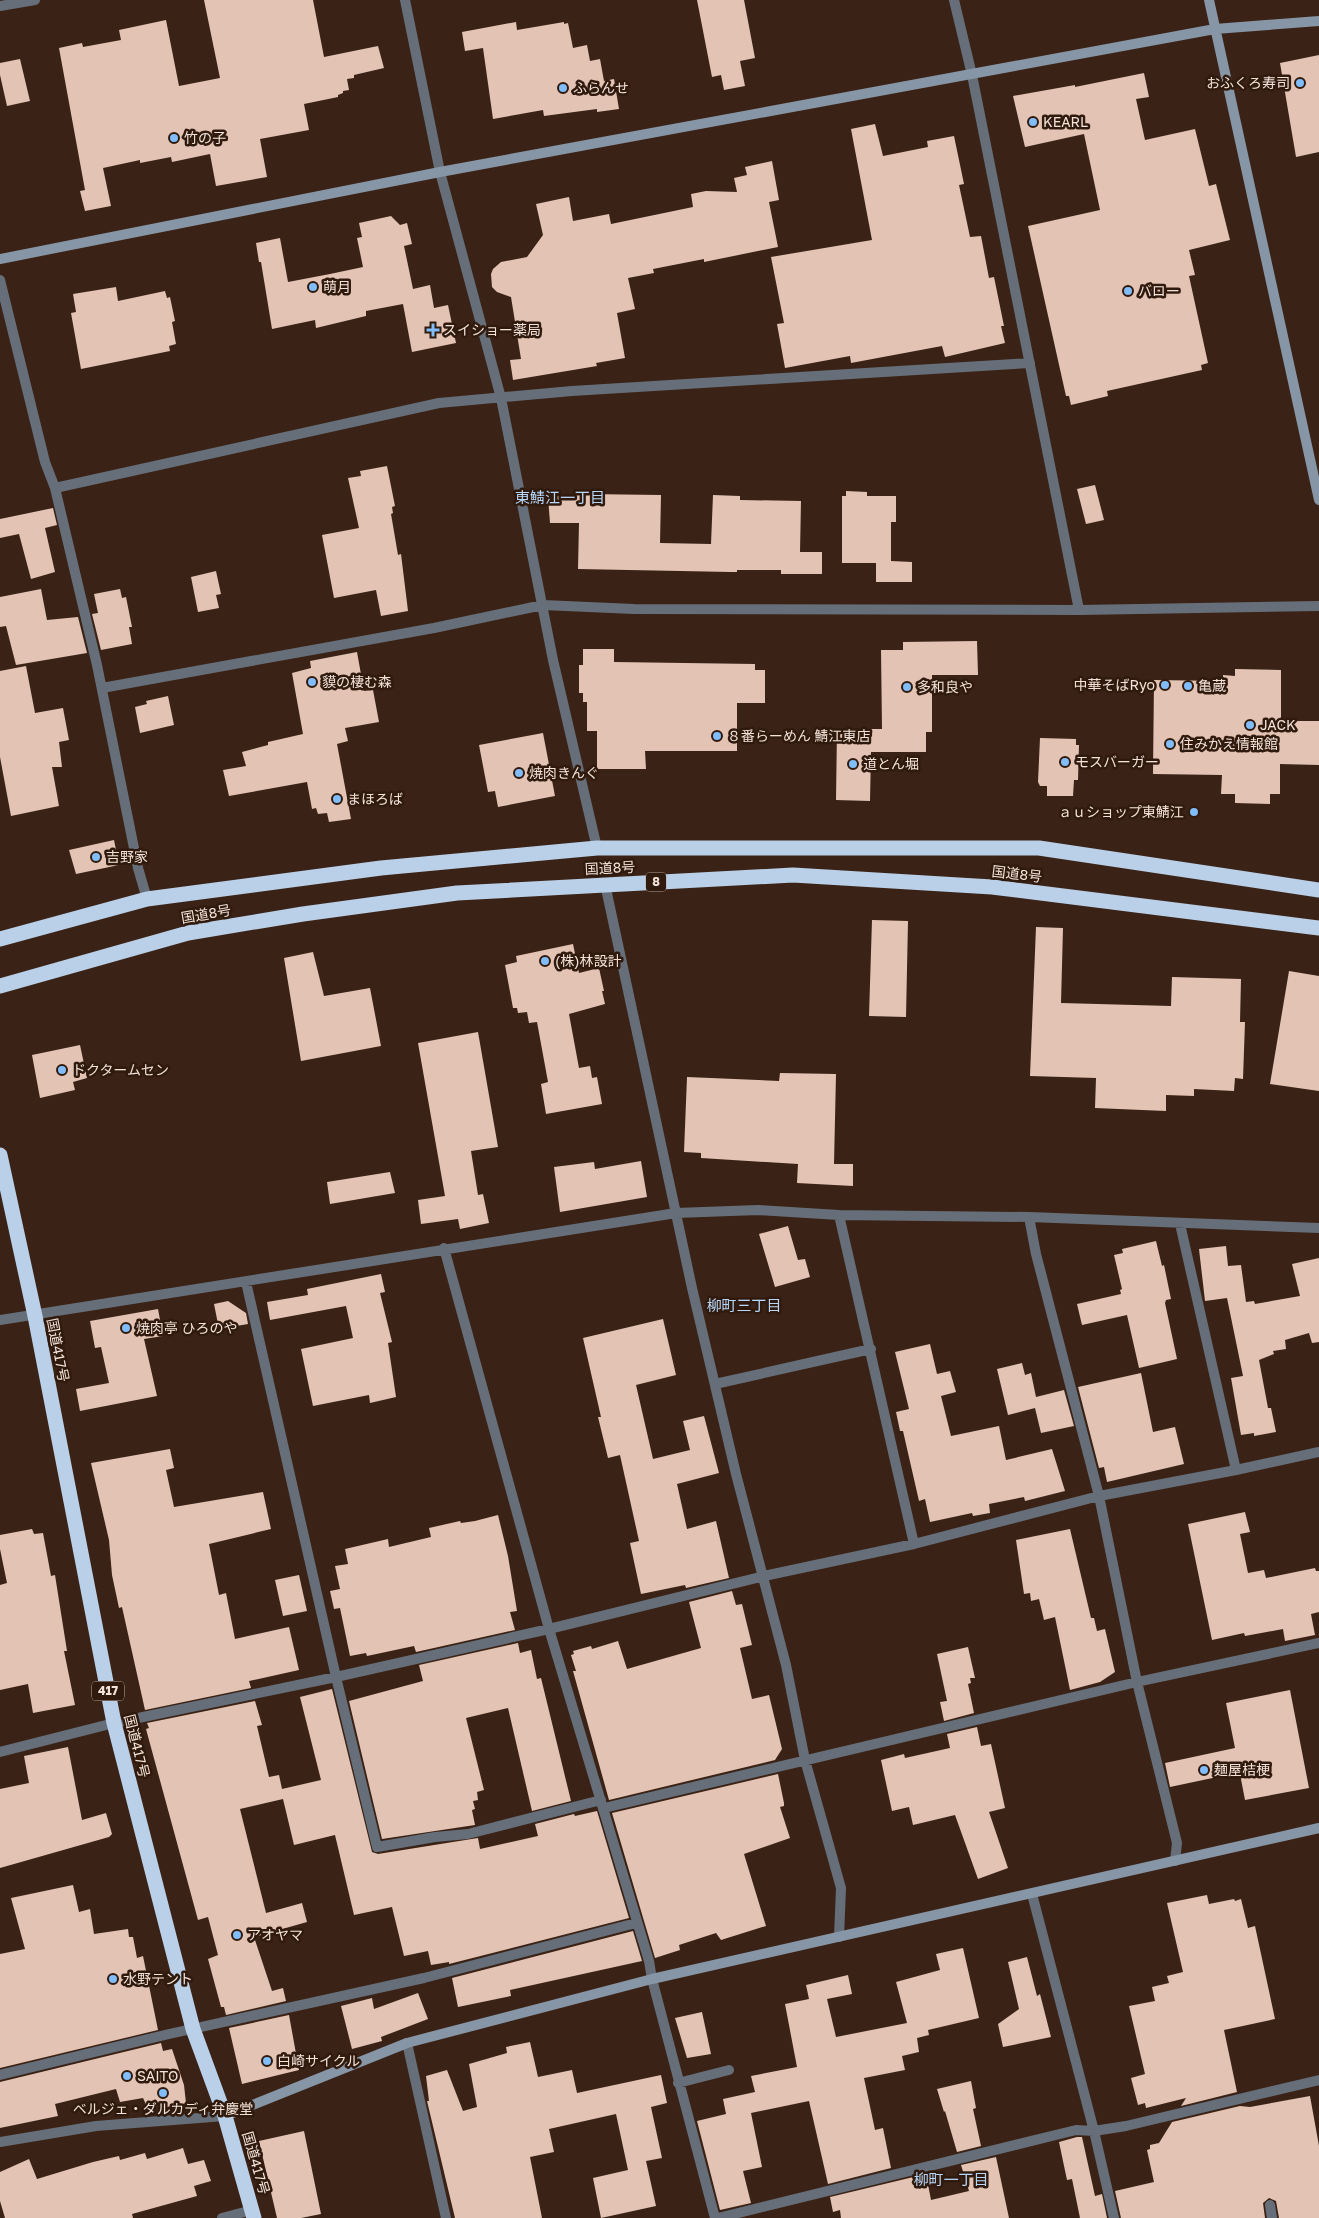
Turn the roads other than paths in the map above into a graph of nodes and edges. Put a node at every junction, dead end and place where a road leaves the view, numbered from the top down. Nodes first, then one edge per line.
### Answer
1 (35, 0) edge
2 (405, 0) edge
3 (954, 0) edge
4 (1209, 0) edge
5 (0, 6) edge
6 (1319, 20) edge
7 (1215, 29) junction
8 (972, 75) junction
9 (440, 172) junction
10 (0, 259) edge
11 (0, 280) edge
12 (1030, 363) junction
13 (501, 398) junction
14 (55, 488) junction
15 (1319, 500) edge
16 (543, 606) junction
17 (1319, 606) edge
18 (1079, 610) junction
19 (102, 688) junction
20 (597, 848) junction
21 (604, 884) junction
22 (1319, 890) edge
23 (147, 899) junction
24 (1319, 928) edge
25 (0, 939) edge
26 (0, 986) edge
27 (0, 1155) edge
28 (676, 1213) junction
29 (839, 1214) junction
30 (1029, 1217) junction
31 (1180, 1224) junction
32 (1319, 1228) edge
33 (444, 1248) junction
34 (246, 1282) junction
35 (35, 1316) junction
36 (0, 1320) edge
37 (871, 1349) junction
38 (715, 1384) junction
39 (1319, 1452) edge
40 (1236, 1470) junction
41 (1099, 1496) junction
42 (914, 1544) junction
43 (764, 1576) junction
44 (549, 1629) junction
45 (1319, 1643) edge
46 (336, 1677) junction
47 (1137, 1682) junction
48 (114, 1723) junction
49 (0, 1752) edge
50 (805, 1760) junction
51 (602, 1804) junction
52 (1319, 1828) edge
53 (1174, 1861) junction
54 (1032, 1894) junction
55 (636, 1923) junction
56 (839, 1937) junction
57 (652, 1979) junction
58 (193, 2028) junction
59 (406, 2043) junction
60 (729, 2070) dead end
61 (0, 2075) edge
62 (1319, 2080) edge
63 (678, 2083) junction
64 (225, 2116) junction
65 (1094, 2131) junction
66 (0, 2142) edge
67 (1270, 2205) dead end
68 (253, 2214) edge
69 (222, 2218) edge
70 (446, 2218) edge
71 (716, 2218) edge
72 (1114, 2218) edge
73 (1272, 2218) edge

1 - 5 street
2 - 9 street
3 - 8 street
4 - 7 street
6 - 7 street
7 - 8 street
7 - 15 street
8 - 9 street
8 - 12 street
9 - 10 street
9 - 13 street
11 - 14 street
12 - 13 street
12 - 18 street
13 - 14 street
13 - 16 street
14 - 19 street
16 - 18 street
16 - 19 street
16 - 20 street
17 - 18 street
19 - 23 street
20 - 22 highway, 国道8号
20 - 23 highway, 国道8号
21 - 24 highway, 国道8号 / 8
21 - 26 highway, 国道8号 / 8
21 - 28 street
23 - 25 highway, 国道8号
27 - 35 highway, 国道417号 / 417
28 - 29 street
28 - 33 street
28 - 38 street
29 - 30 street
29 - 37 street
30 - 31 street
30 - 41 street
31 - 32 street
31 - 40 street
33 - 34 street
33 - 44 street
34 - 35 street
34 - 46 street
35 - 36 street
35 - 48 highway, 国道417号 / 417
37 - 38 street
37 - 42 street
38 - 43 street
39 - 40 street
40 - 41 street
41 - 42 street
41 - 47 street
42 - 43 street
43 - 44 street
43 - 50 street
44 - 46 street
44 - 51 street
45 - 47 street
46 - 48 street
46 - 51 street
47 - 50 street
47 - 53 street
48 - 49 street
48 - 58 highway, 国道417号 / 417
50 - 51 street
50 - 56 street
51 - 55 street
52 - 53 street
53 - 54 street
54 - 56 street
54 - 65 street
55 - 57 street
55 - 58 street
56 - 57 street
57 - 59 street
57 - 63 street
58 - 61 street
58 - 64 highway, 国道417号 / 417
59 - 64 street
59 - 70 street
60 - 63 street
62 - 65 street
63 - 71 street
64 - 66 street
64 - 68 highway, 国道417号 / 417
65 - 71 street
65 - 72 street
67 - 73 street
68 - 69 street

